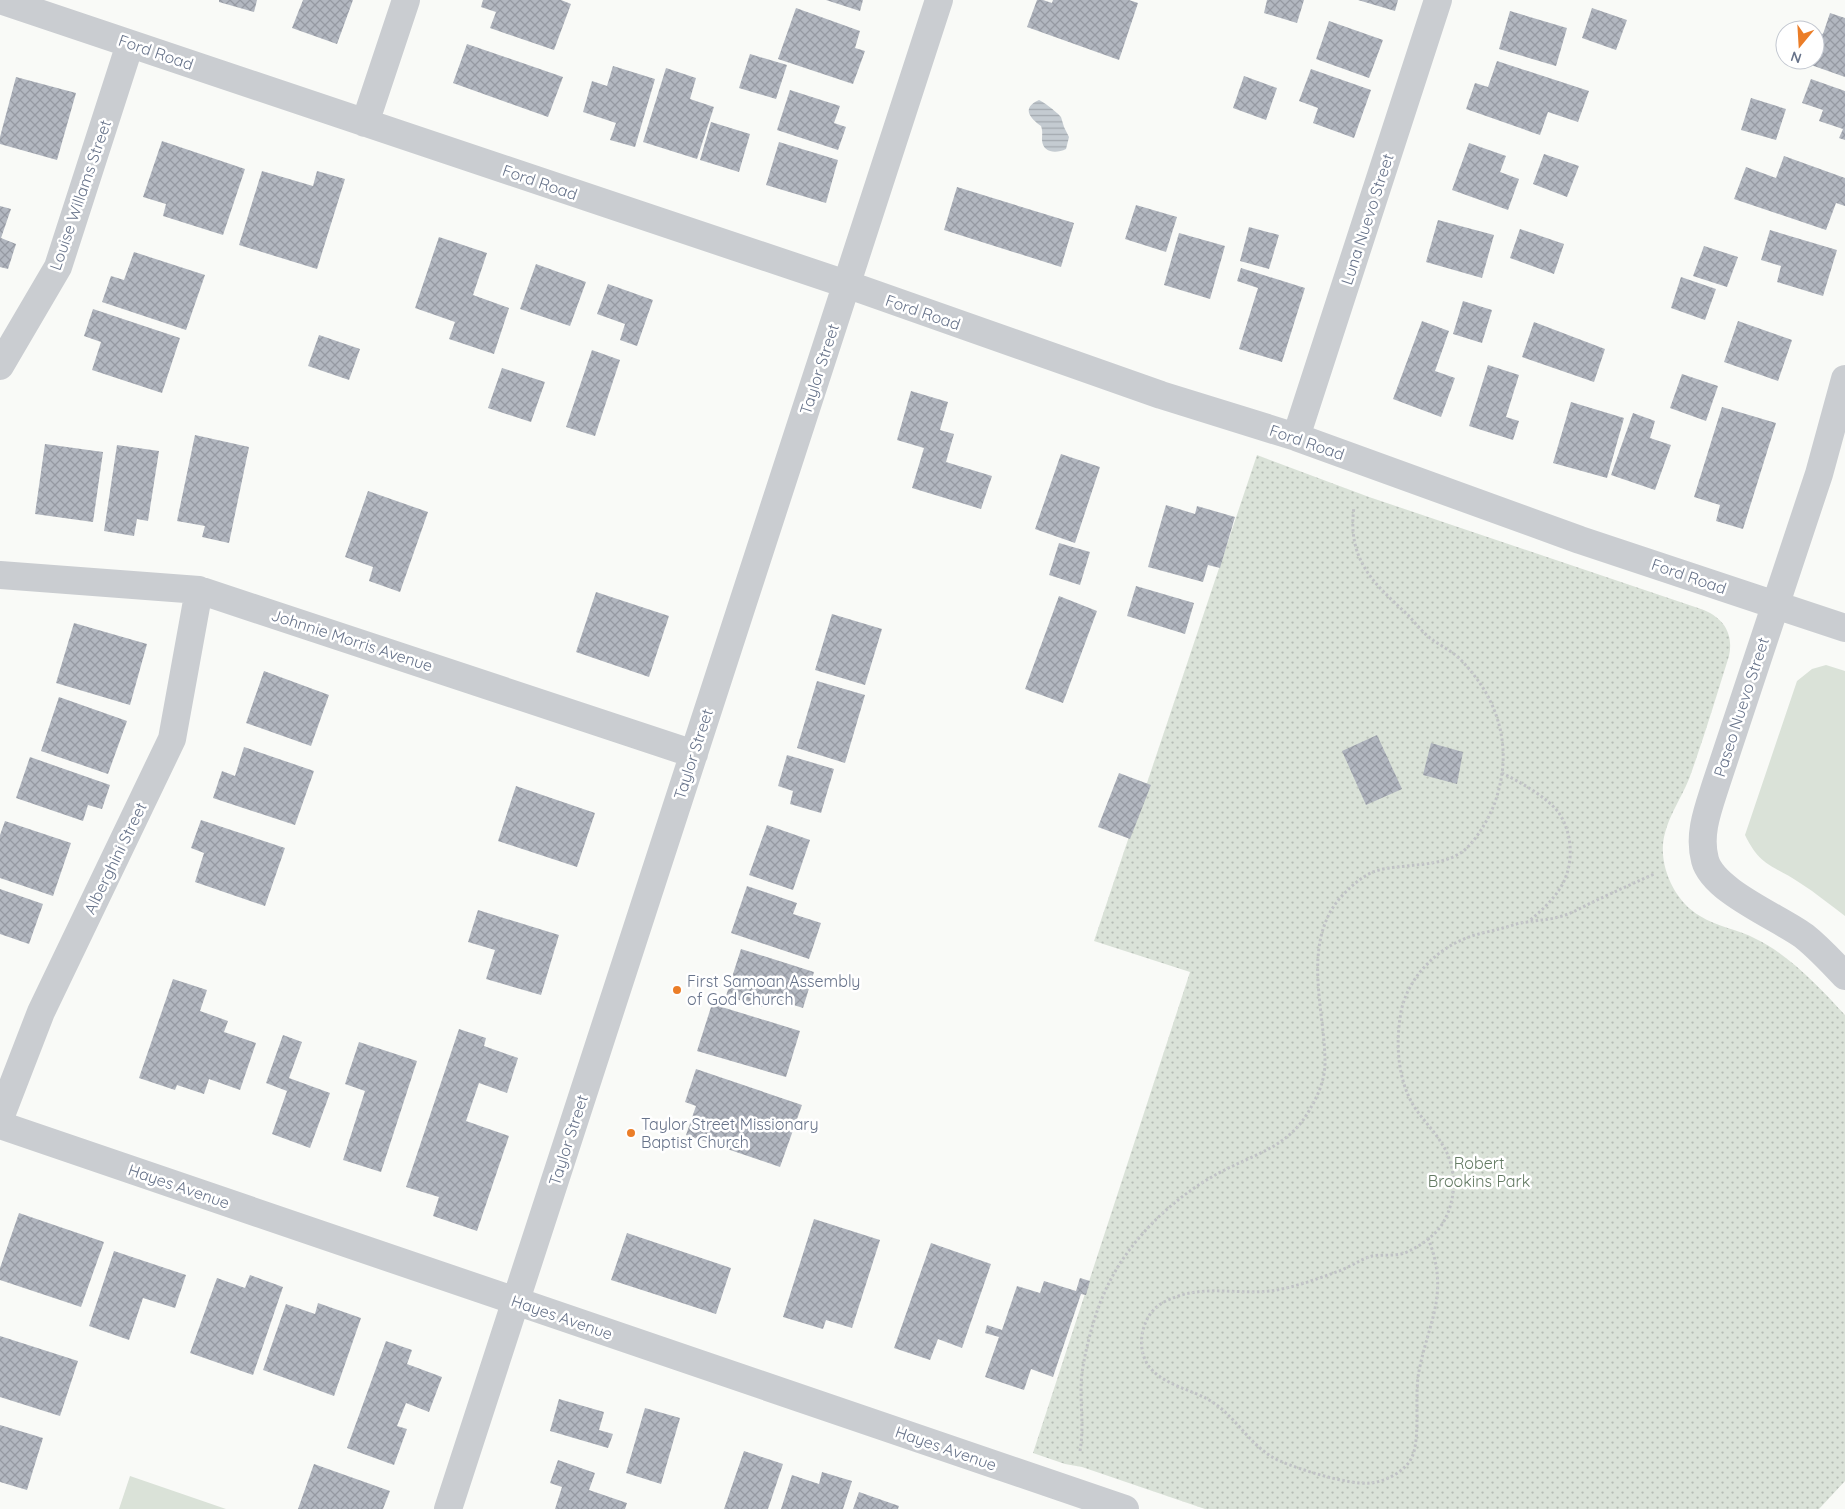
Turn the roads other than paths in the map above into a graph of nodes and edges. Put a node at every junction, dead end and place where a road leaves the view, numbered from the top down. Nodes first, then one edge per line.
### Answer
1 (0, 0) edge
2 (406, 0) edge
3 (939, 0) edge
4 (1438, 0) edge
5 (130, 44) junction
6 (365, 123) junction
7 (846, 284) junction
8 (0, 366) edge
9 (1845, 380) edge
10 (1296, 437) junction
11 (0, 575) edge
12 (199, 590) junction
13 (1775, 606) junction
14 (1845, 628) edge
15 (694, 754) junction
16 (1845, 976) edge
17 (0, 1118) edge
18 (0, 1125) edge
19 (516, 1301) junction
20 (1117, 1508) edge
21 (448, 1509) edge

1 - 5 street, Ford Road
2 - 6 street
3 - 7 street, Taylor Street
4 - 10 street, Luna Nuevo Street
5 - 6 street, Ford Road
5 - 8 street, Louise Willams Street
6 - 7 street, Ford Road
7 - 10 street, Ford Road
7 - 15 street, Taylor Street
9 - 13 street, Paseo Nuevo Street
10 - 13 street, Ford Road
11 - 12 street, Johnnie Morris Avenue
12 - 15 street, Johnnie Morris Avenue
12 - 17 street, Alberghini Street
13 - 14 street, Ford Road
13 - 16 street, Paseo Nuevo Street
15 - 19 street, Taylor Street
18 - 19 street, Hayes Avenue
19 - 20 street, Hayes Avenue
19 - 21 street, Taylor Street

